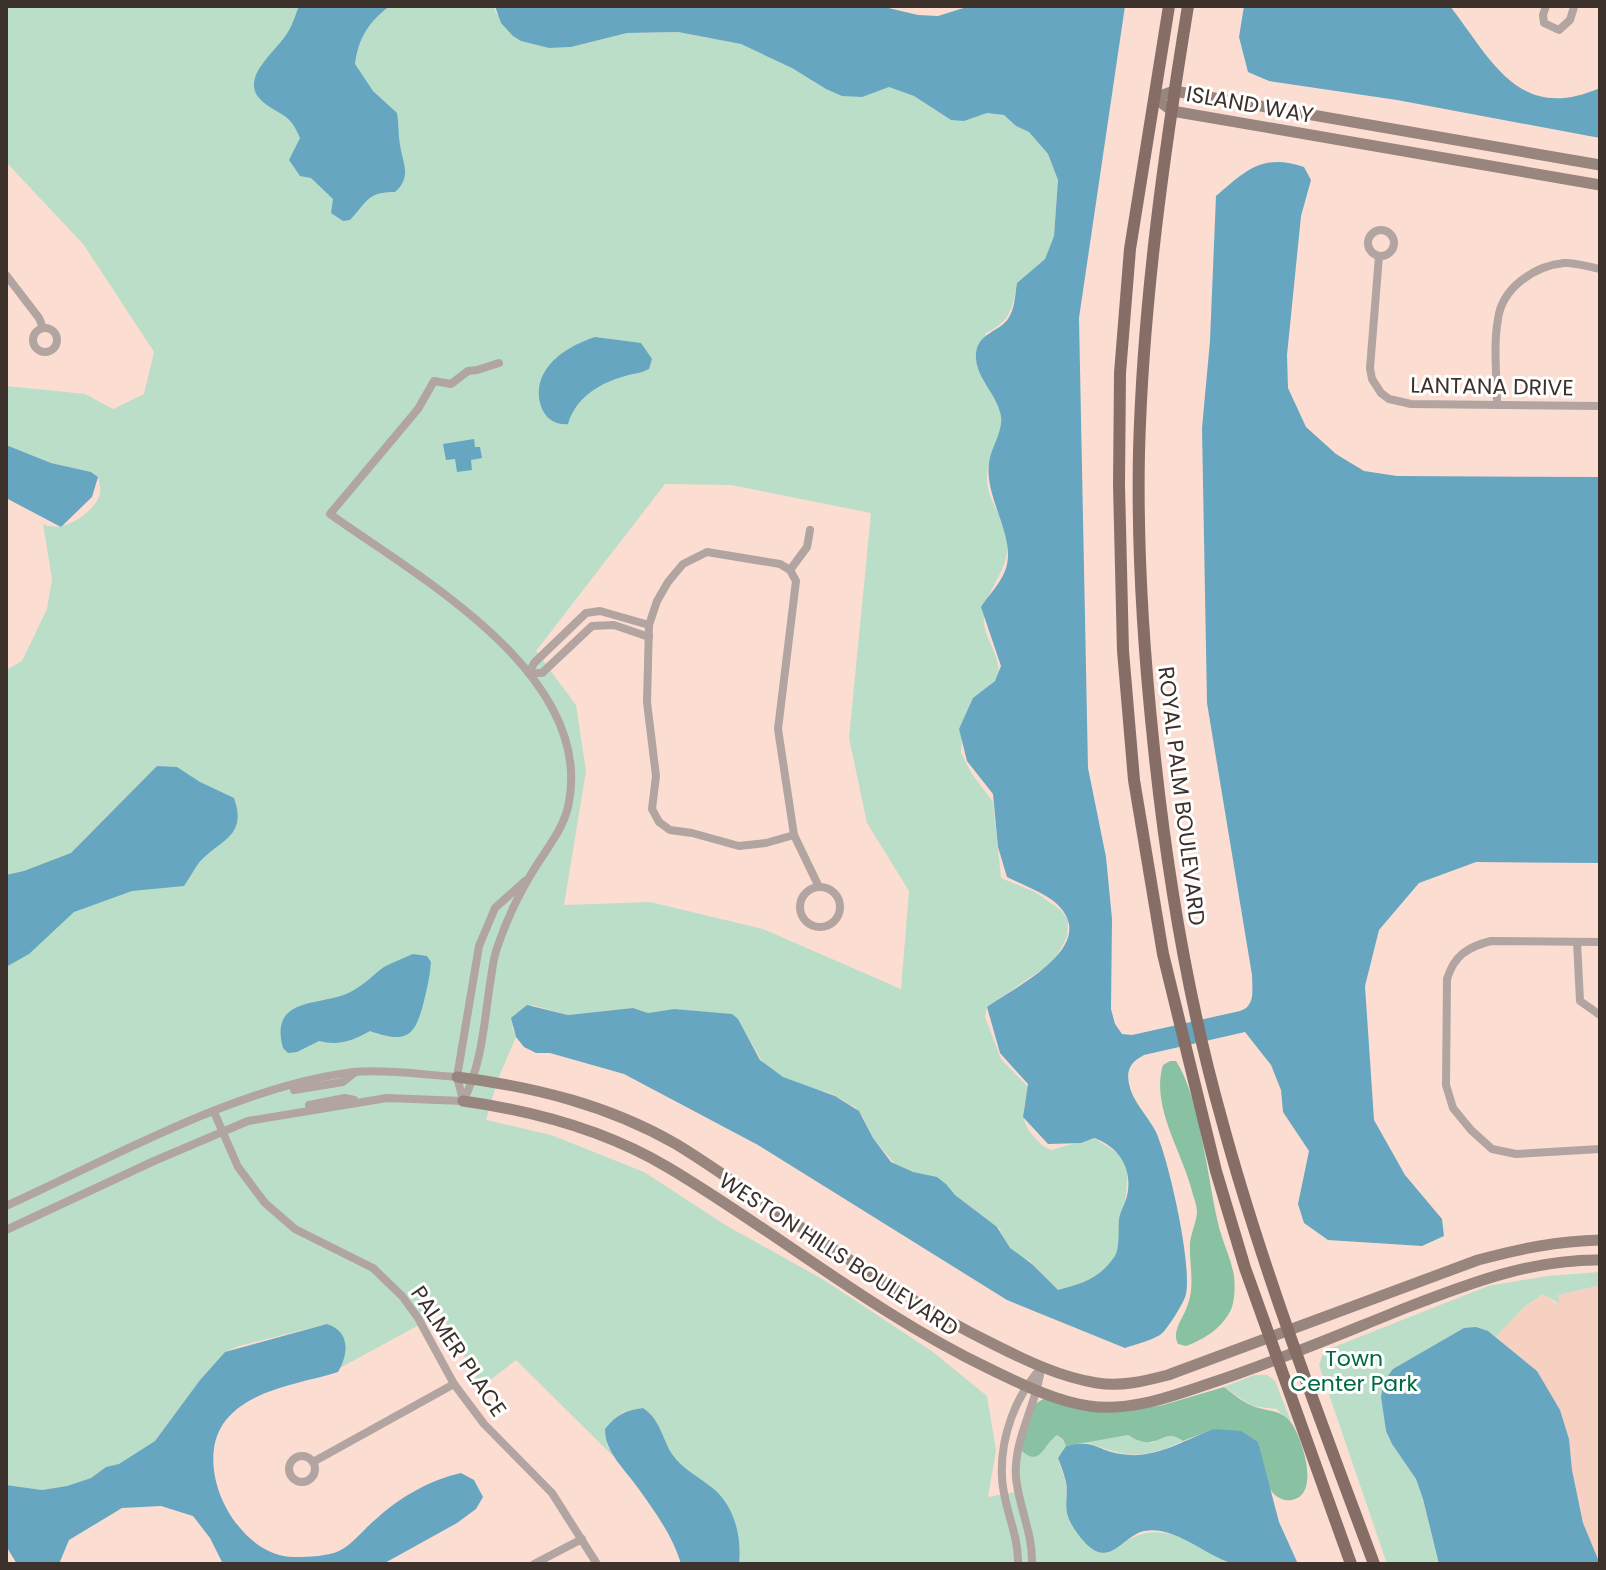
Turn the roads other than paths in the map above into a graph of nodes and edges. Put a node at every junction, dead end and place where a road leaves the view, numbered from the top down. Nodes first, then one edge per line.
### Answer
1 (1169, 6) edge
2 (1188, 6) edge
3 (1546, 6) edge
4 (1568, 6) edge
5 (1574, 6) edge
6 (1174, 91) junction
7 (1155, 98) junction
8 (1172, 111) junction
9 (1600, 165) edge
10 (1600, 185) edge
11 (1379, 256) dead end
12 (1600, 269) edge
13 (6, 275) edge
14 (43, 328) dead end
15 (499, 363) dead end
16 (1497, 405) junction
17 (1600, 406) edge
18 (810, 530) dead end
19 (790, 570) junction
20 (602, 611) junction
21 (602, 624) junction
22 (649, 625) junction
23 (649, 637) junction
24 (529, 673) junction
25 (794, 835) junction
26 (529, 878) junction
27 (819, 887) junction
28 (1577, 942) junction
29 (1600, 942) edge
30 (1600, 1015) edge
31 (457, 1077) junction
32 (475, 1079) junction
33 (463, 1101) junction
34 (214, 1112) junction
35 (220, 1131) junction
36 (1600, 1149) edge
37 (6, 1206) edge
38 (6, 1230) edge
39 (1600, 1240) edge
40 (1600, 1260) edge
41 (1288, 1331) junction
42 (1269, 1338) junction
43 (1295, 1352) junction
44 (1277, 1359) junction
45 (1042, 1367) junction
46 (454, 1384) junction
47 (1025, 1385) junction
48 (1039, 1390) junction
49 (313, 1462) dead end
50 (582, 1539) junction
51 (534, 1564) edge
52 (597, 1564) edge
53 (1018, 1564) edge
54 (1032, 1564) edge
55 (1351, 1564) edge
56 (1374, 1564) edge

1 - 7 main road, ROYAL PALM BOULEVARD
2 - 6 main road, ROYAL PALM BOULEVARD
3 - 5 street
4 - 5 street
6 - 7 street, ISLAND WAY
6 - 8 main road, ROYAL PALM BOULEVARD
6 - 9 street, ISLAND WAY
7 - 8 street, ISLAND WAY
7 - 42 main road, ROYAL PALM BOULEVARD
8 - 10 street, ISLAND WAY
8 - 41 main road, ROYAL PALM BOULEVARD
11 - 16 street, LANTANA DRIVE
12 - 16 street
13 - 14 street
15 - 24 street
16 - 17 street, LANTANA DRIVE
18 - 19 street
19 - 22 street
19 - 25 street
20 - 21 street
20 - 22 street
20 - 24 street
21 - 23 street
21 - 24 street
22 - 23 street
23 - 25 street
24 - 26 street
25 - 27 street
26 - 31 street
26 - 32 street
27 - 27 street
28 - 29 street
28 - 30 street
28 - 36 street
31 - 32 street, WESTON HILLS BOULEVARD
31 - 33 street
31 - 34 street, WESTON HILLS BOULEVARD
32 - 33 street
32 - 45 street, WESTON HILLS BOULEVARD
33 - 35 street, WESTON HILLS BOULEVARD
33 - 47 street, WESTON HILLS BOULEVARD
34 - 35 street, PALMER PLACE
34 - 37 street, WESTON HILLS BOULEVARD
35 - 38 street, WESTON HILLS BOULEVARD
35 - 46 street, PALMER PLACE
39 - 41 street, WESTON HILLS BOULEVARD
40 - 43 street, WESTON HILLS BOULEVARD
41 - 42 street, WESTON HILLS BOULEVARD
41 - 43 main road, ROYAL PALM BOULEVARD
42 - 44 main road, ROYAL PALM BOULEVARD
42 - 45 street, WESTON HILLS BOULEVARD
43 - 44 street, WESTON HILLS BOULEVARD
43 - 56 main road, ROYAL PALM BOULEVARD
44 - 48 street, WESTON HILLS BOULEVARD
44 - 55 main road, ROYAL PALM BOULEVARD
45 - 47 street
45 - 48 street
46 - 49 street
46 - 50 street, PALMER PLACE
47 - 48 street, WESTON HILLS BOULEVARD
47 - 53 street
48 - 54 street
50 - 51 street
50 - 52 street, PALMER PLACE

